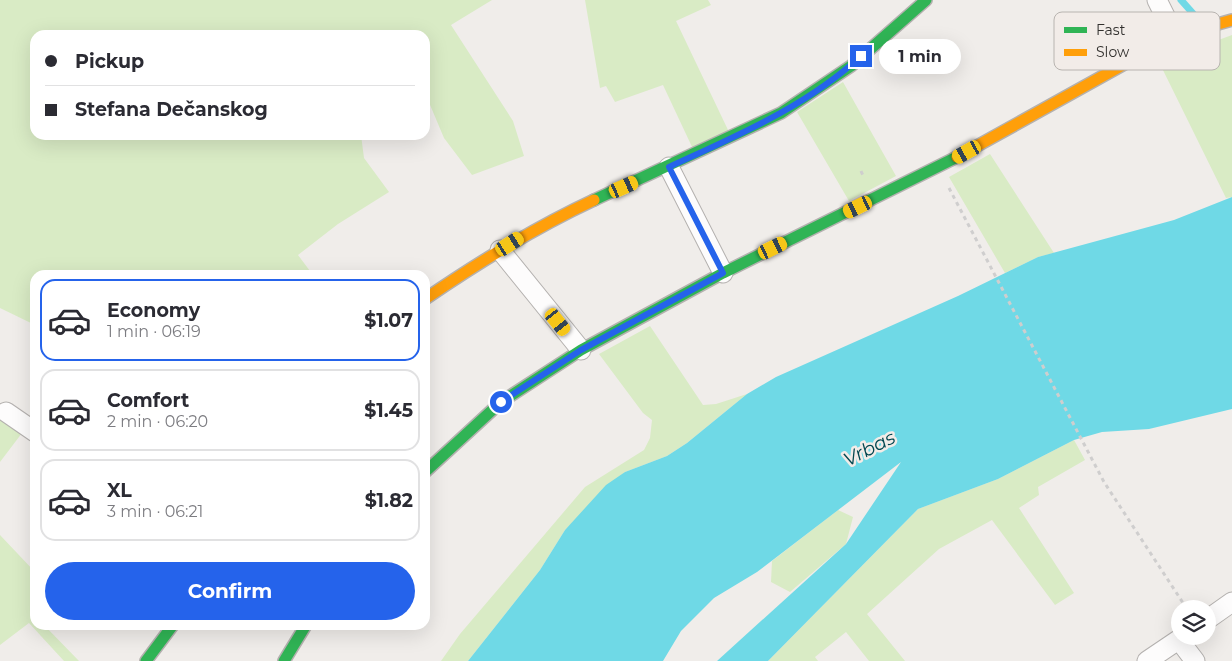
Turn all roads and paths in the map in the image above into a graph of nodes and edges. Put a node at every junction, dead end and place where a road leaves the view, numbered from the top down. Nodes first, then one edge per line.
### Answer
1 (926, 0) edge
2 (1157, 0) edge
3 (1163, 12) edge
4 (1114, 70) edge
5 (669, 167) junction
6 (938, 168) junction
7 (500, 250) junction
8 (723, 273) junction
9 (430, 296) edge
10 (581, 350) junction
11 (6, 412) dead end
12 (30, 429) edge
13 (430, 467) edge
14 (1181, 600) edge
15 (1232, 602) edge
16 (1216, 613) edge
17 (168, 630) edge
18 (303, 630) edge
19 (1171, 645) edge
20 (1186, 645) edge
21 (146, 661) edge
22 (284, 661) edge
23 (1147, 661) edge
24 (1194, 661) edge

1 - 5 street
2 - 3 street
4 - 6 street
5 - 7 street
5 - 8 street
6 - 8 street
6 - 14 path
7 - 9 street
7 - 10 street
8 - 10 street
10 - 13 street
11 - 12 street
15 - 16 street
17 - 21 street
18 - 22 street
19 - 23 street
20 - 24 street

